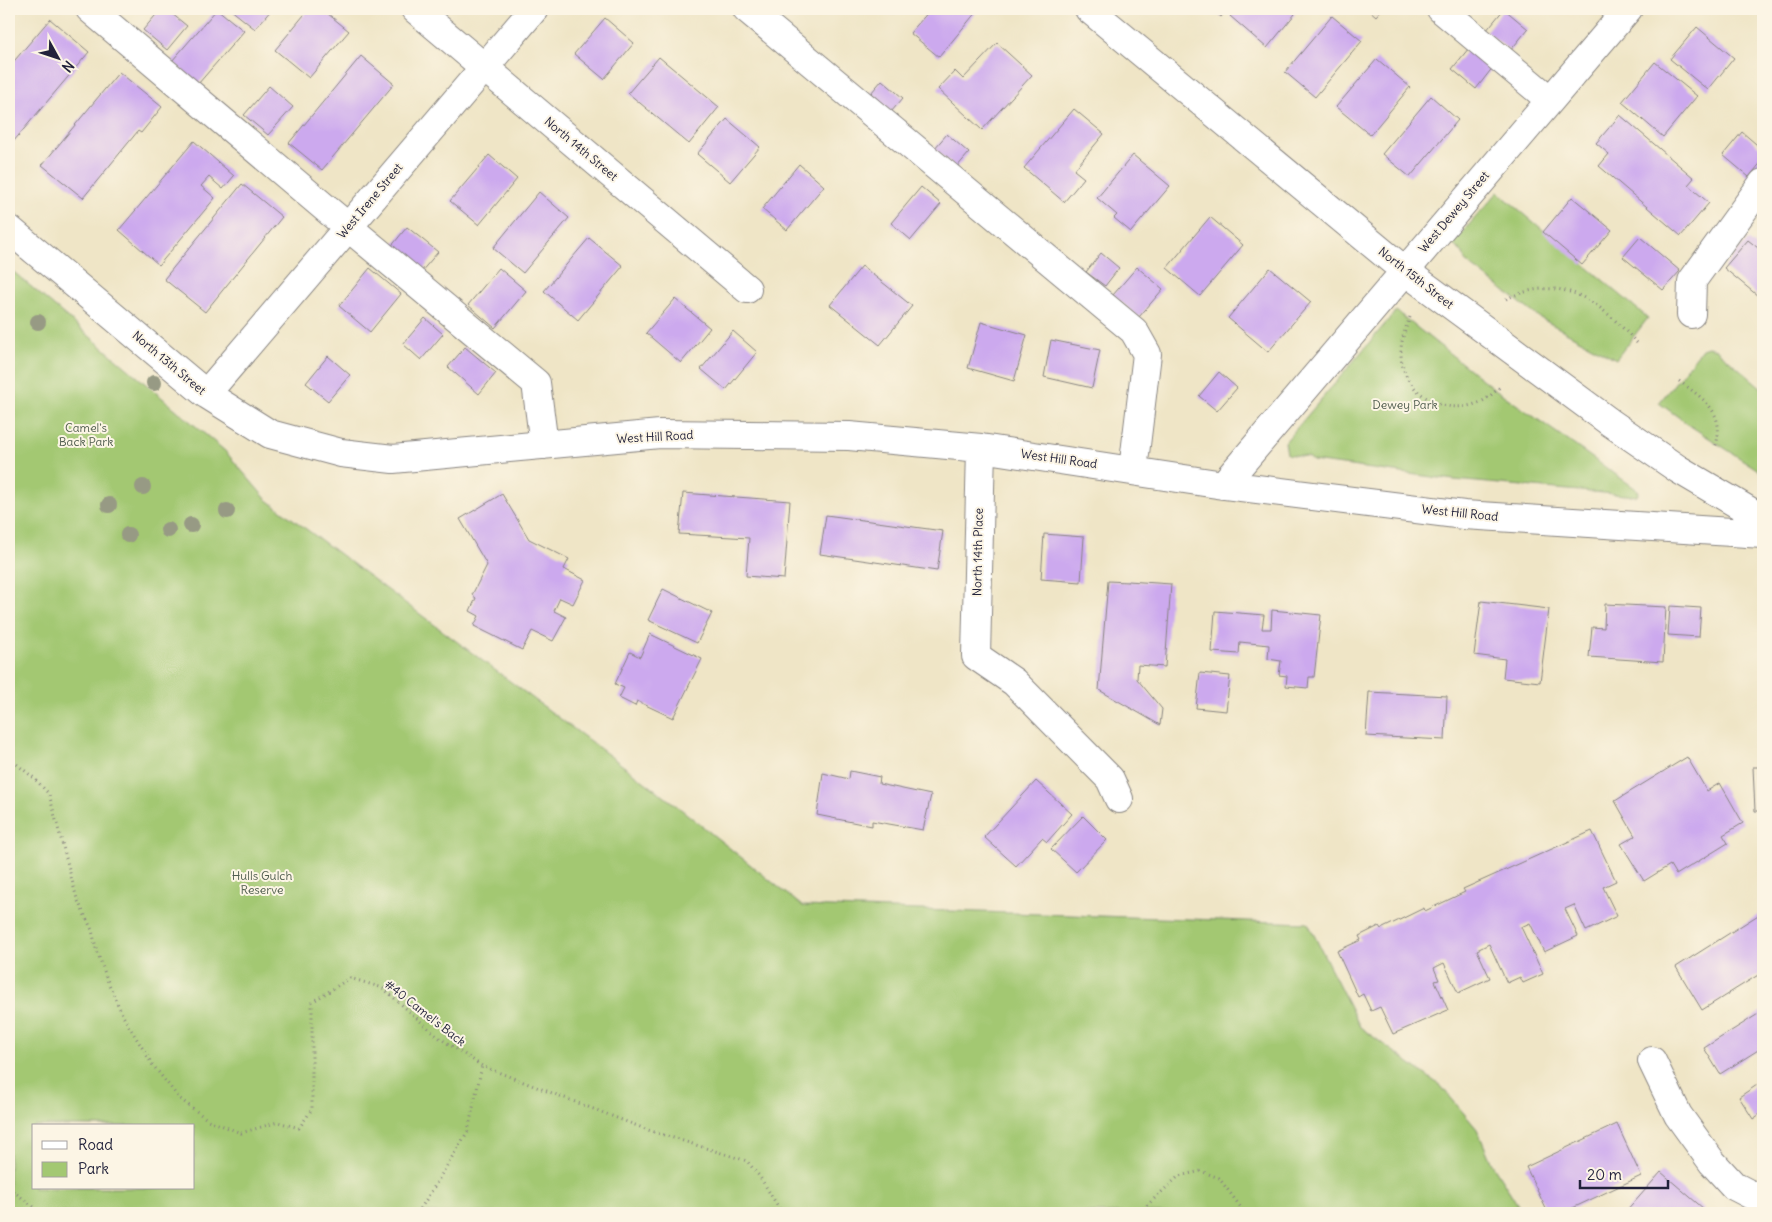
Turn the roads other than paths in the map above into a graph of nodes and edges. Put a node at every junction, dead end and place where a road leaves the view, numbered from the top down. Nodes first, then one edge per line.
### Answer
1 (90, 9) edge
2 (415, 9) edge
3 (534, 9) edge
4 (747, 9) edge
5 (1089, 9) edge
6 (1441, 9) edge
7 (1628, 9) edge
8 (484, 67) junction
9 (1550, 100) junction
10 (1763, 183) edge
11 (348, 227) junction
12 (9, 229) edge
13 (1405, 271) junction
14 (747, 289) dead end
15 (1691, 314) dead end
16 (206, 394) junction
17 (544, 445) junction
18 (981, 448) junction
19 (353, 454) joint
20 (1132, 470) junction
21 (1223, 485) junction
22 (1763, 519) edge
23 (1763, 534) edge
24 (1119, 799) dead end
25 (1652, 1061) dead end
26 (1763, 1201) edge

1 - 11 street
2 - 8 street, North 14th Street
3 - 8 street, West Irene Street
4 - 20 street
5 - 13 street, North 15th Street
6 - 9 street
7 - 9 street, West Dewey Street
8 - 11 street, West Irene Street
8 - 14 street, North 14th Street
9 - 13 street, West Dewey Street
10 - 15 street
11 - 16 street, West Irene Street
11 - 17 street
12 - 16 street, North 13th Street
13 - 21 street, West Dewey Street
13 - 22 street, North 15th Street
16 - 19 street, North 13th Street
17 - 18 street, West Hill Road
17 - 19 street, West Hill Road
18 - 20 street, West Hill Road
18 - 24 street, North 14th Place
20 - 21 street, West Hill Road
21 - 23 street, West Hill Road
25 - 26 street

